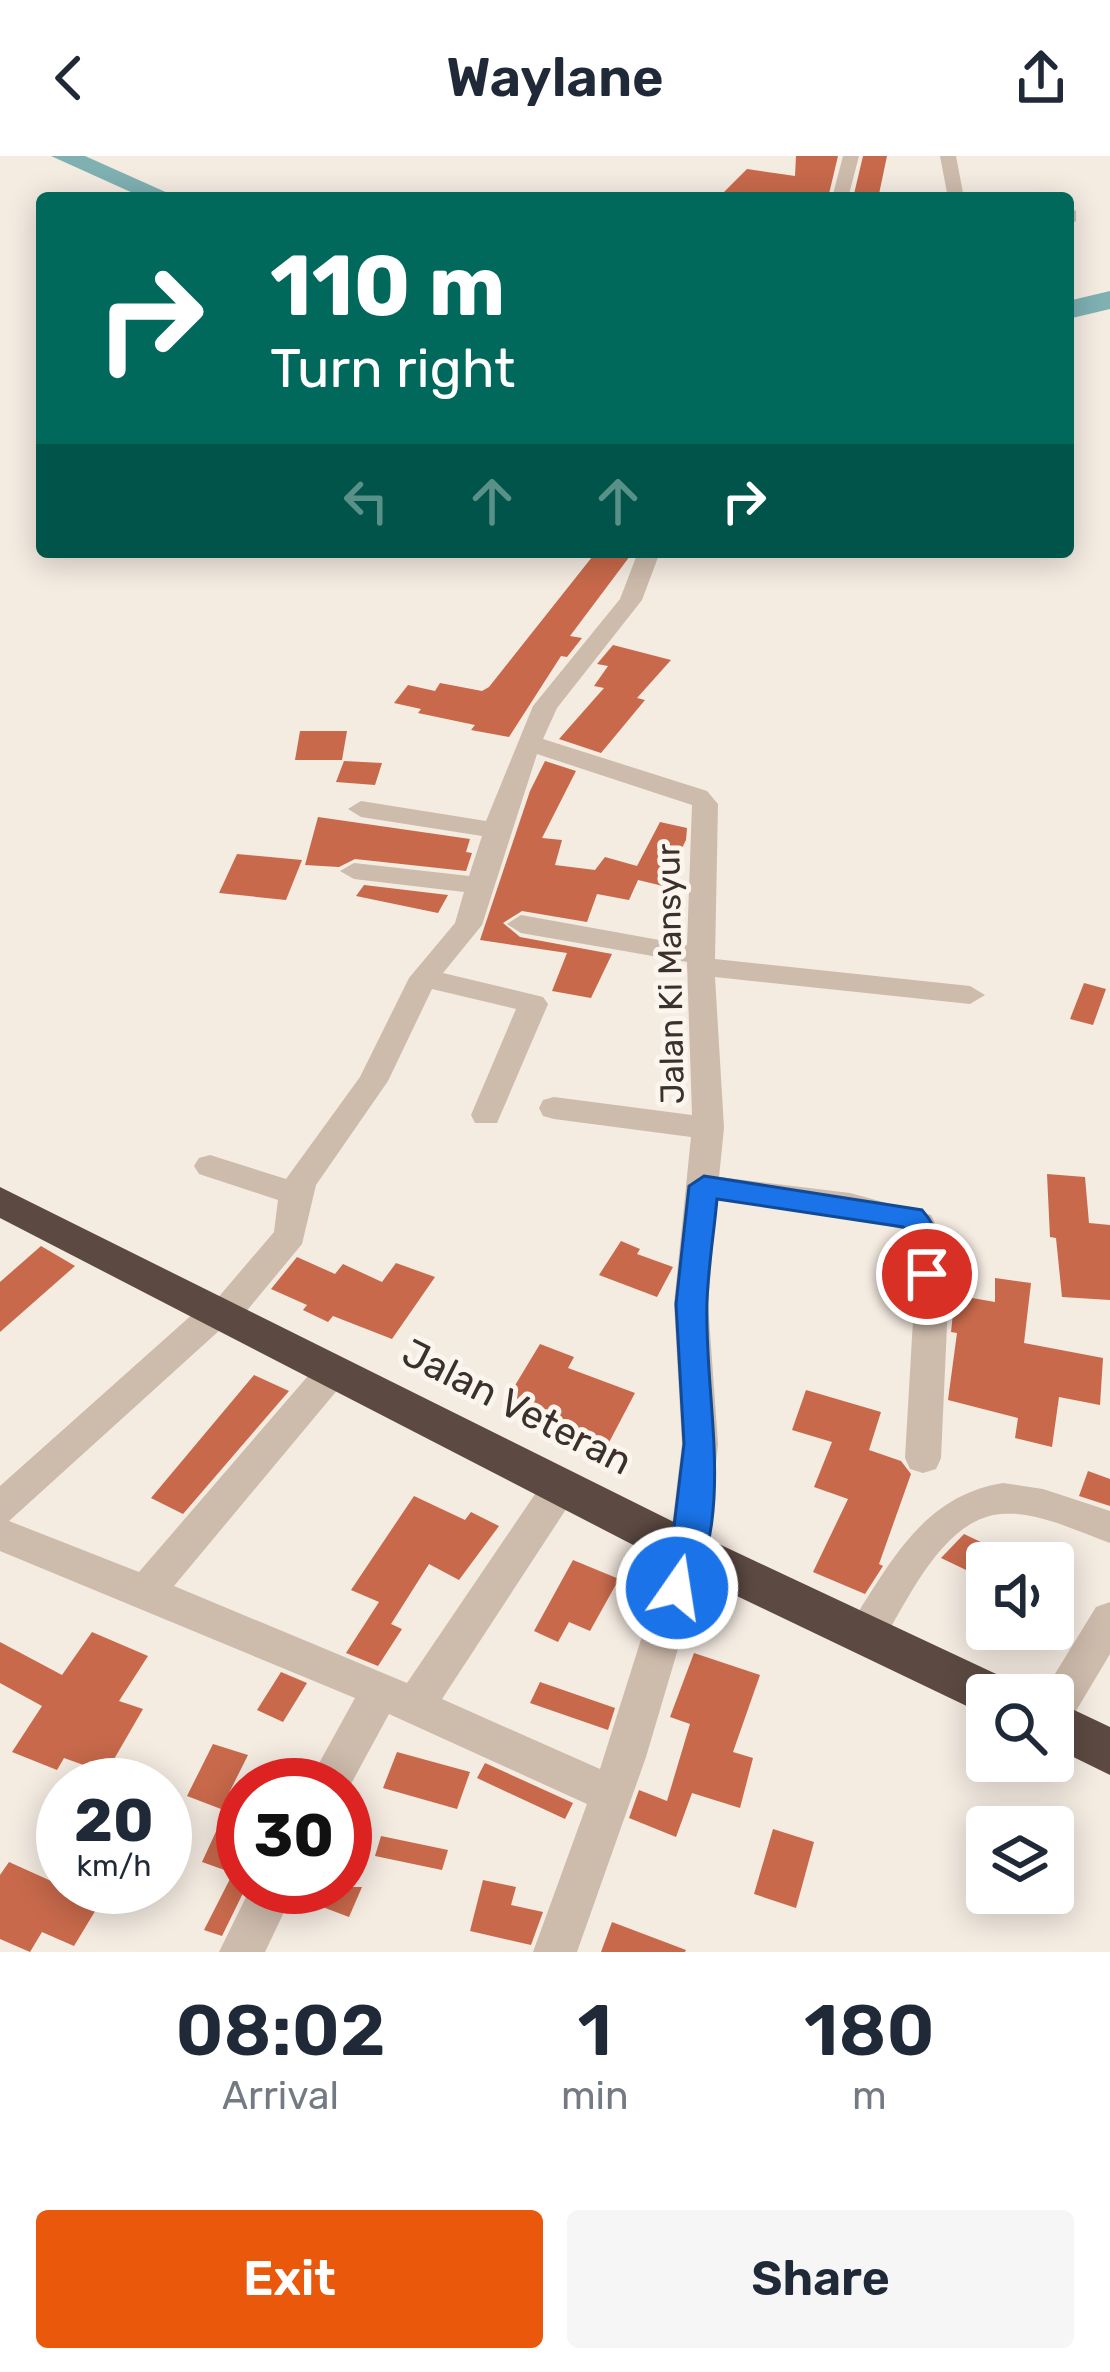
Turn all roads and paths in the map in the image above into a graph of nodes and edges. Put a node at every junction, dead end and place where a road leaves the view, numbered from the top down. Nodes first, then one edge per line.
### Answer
1 (850, 156) edge
2 (949, 156) edge
3 (841, 192) edge
4 (955, 192) edge
5 (647, 558) edge
6 (530, 743) junction
7 (361, 809) dead end
8 (497, 831) junction
9 (354, 871) dead end
10 (483, 886) junction
11 (521, 924) dead end
12 (700, 961) junction
13 (423, 978) junction
14 (970, 995) dead end
15 (554, 1108) dead end
16 (486, 1115) dead end
17 (708, 1128) junction
18 (210, 1166) dead end
19 (704, 1186) junction
20 (295, 1194) junction
21 (0, 1201) edge
22 (219, 1314) junction
23 (332, 1372) junction
24 (923, 1458) dead end
25 (560, 1486) junction
26 (0, 1508) edge
27 (1110, 1527) edge
28 (0, 1534) edge
29 (688, 1551) junction
30 (145, 1592) junction
31 (1110, 1618) edge
32 (864, 1637) junction
33 (1074, 1681) edge
34 (966, 1683) edge
35 (398, 1698) junction
36 (1074, 1731) edge
37 (1110, 1752) edge
38 (350, 1758) edge
39 (611, 1795) junction
40 (260, 1914) edge
41 (241, 1952) edge
42 (555, 1952) edge

1 - 3 street
2 - 4 street
5 - 6 street
6 - 8 street
6 - 12 street, Jalan Ki Mansyur
7 - 8 street
8 - 10 street
9 - 10 street
10 - 13 street
11 - 12 street
12 - 14 street
12 - 17 street, Jalan Ki Mansyur
13 - 16 street
13 - 20 street
15 - 17 street
17 - 19 street, Jalan Ki Mansyur
18 - 20 street
19 - 24 street
19 - 29 street, Jalan Ki Mansyur
20 - 22 street
21 - 22 highway, Jalan Veteran
22 - 23 highway, Jalan Veteran
22 - 26 street
23 - 25 highway, Jalan Veteran
23 - 30 street
25 - 29 highway, Jalan Veteran
25 - 35 street
27 - 32 street
28 - 30 street
29 - 32 highway, Jalan Veteran
29 - 39 street, Jalan Ki Mansyur
30 - 35 street
31 - 33 street
32 - 34 highway, Jalan Veteran
35 - 38 street
35 - 39 street
36 - 37 highway
39 - 42 street, Jalan Ki Mansyur
40 - 41 street

